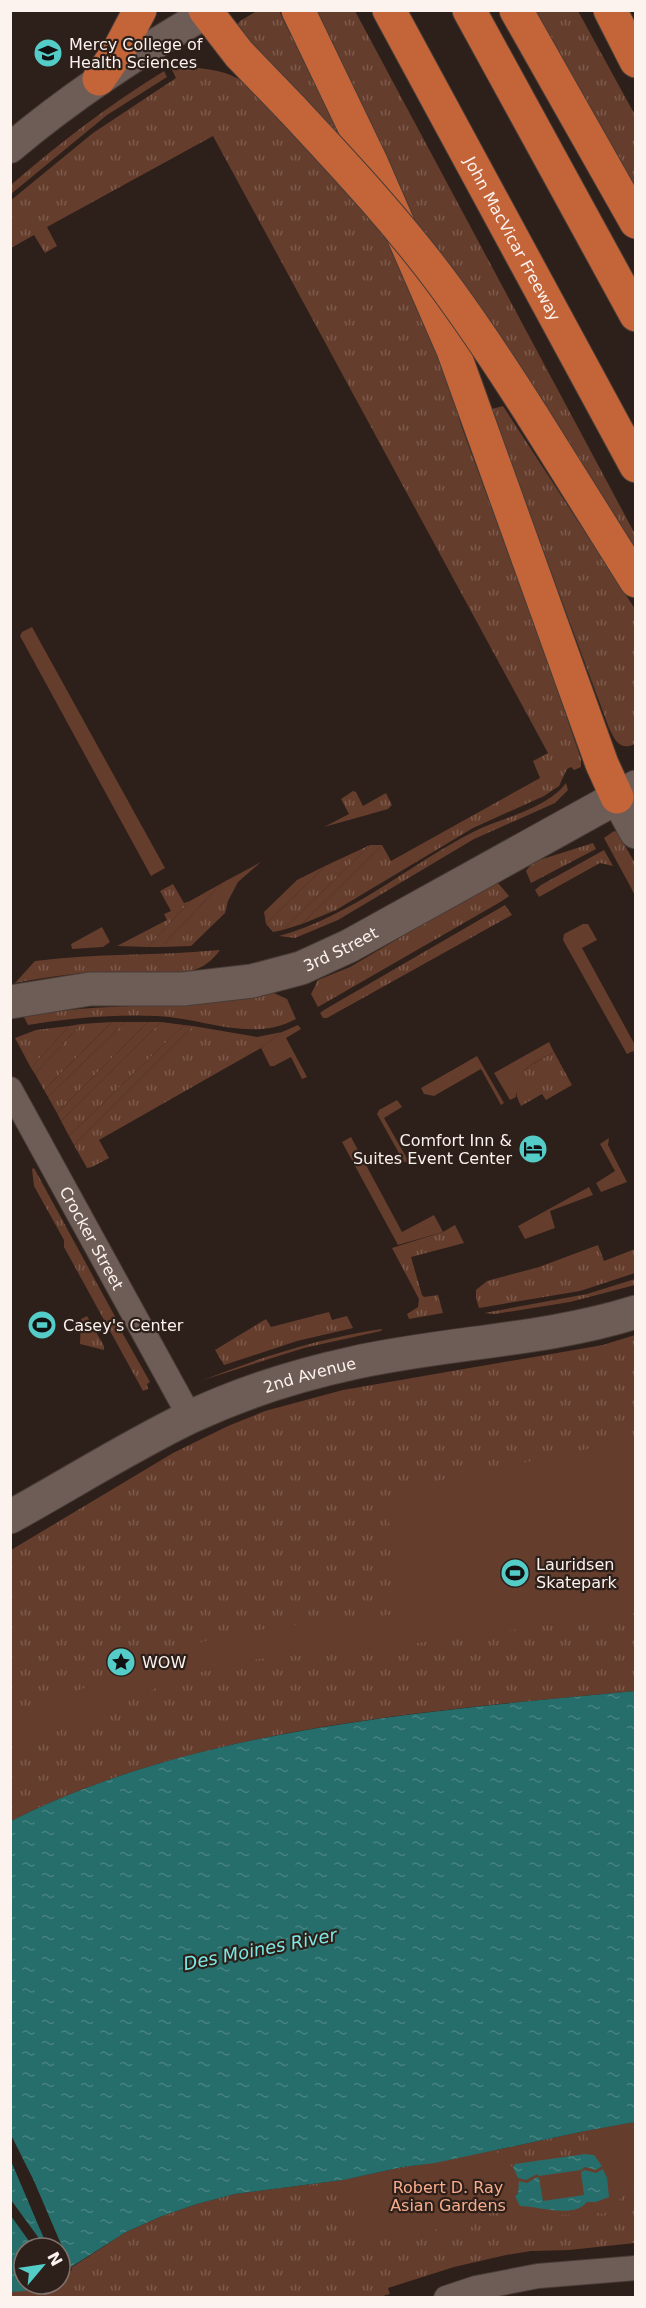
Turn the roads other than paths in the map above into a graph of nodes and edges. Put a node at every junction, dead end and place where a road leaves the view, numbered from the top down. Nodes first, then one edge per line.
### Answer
1 (140, 10) edge
2 (298, 10) edge
3 (389, 10) edge
4 (469, 10) edge
5 (516, 10) edge
6 (610, 10) edge
7 (208, 11) edge
8 (636, 61) edge
9 (99, 79) junction
10 (10, 148) edge
11 (636, 222) edge
12 (636, 315) edge
13 (636, 466) edge
14 (636, 581) edge
15 (626, 792) edge
16 (636, 832) edge
17 (10, 1002) edge
18 (10, 1089) edge
19 (636, 1312) edge
20 (190, 1417) junction
21 (10, 1517) edge
22 (636, 2268) edge
23 (490, 2292) edge
24 (446, 2298) edge

1 - 9 highway
2 - 15 highway
3 - 13 highway, John MacVicar Freeway
4 - 12 highway
5 - 11 highway
6 - 8 highway
7 - 9 street
7 - 14 highway, bridge
9 - 10 street
15 - 16 main road
15 - 17 main road, 3rd Street
18 - 20 street, Crocker Street
19 - 20 main road, 2nd Avenue
20 - 21 main road, 2nd Avenue
22 - 23 street
23 - 24 street

